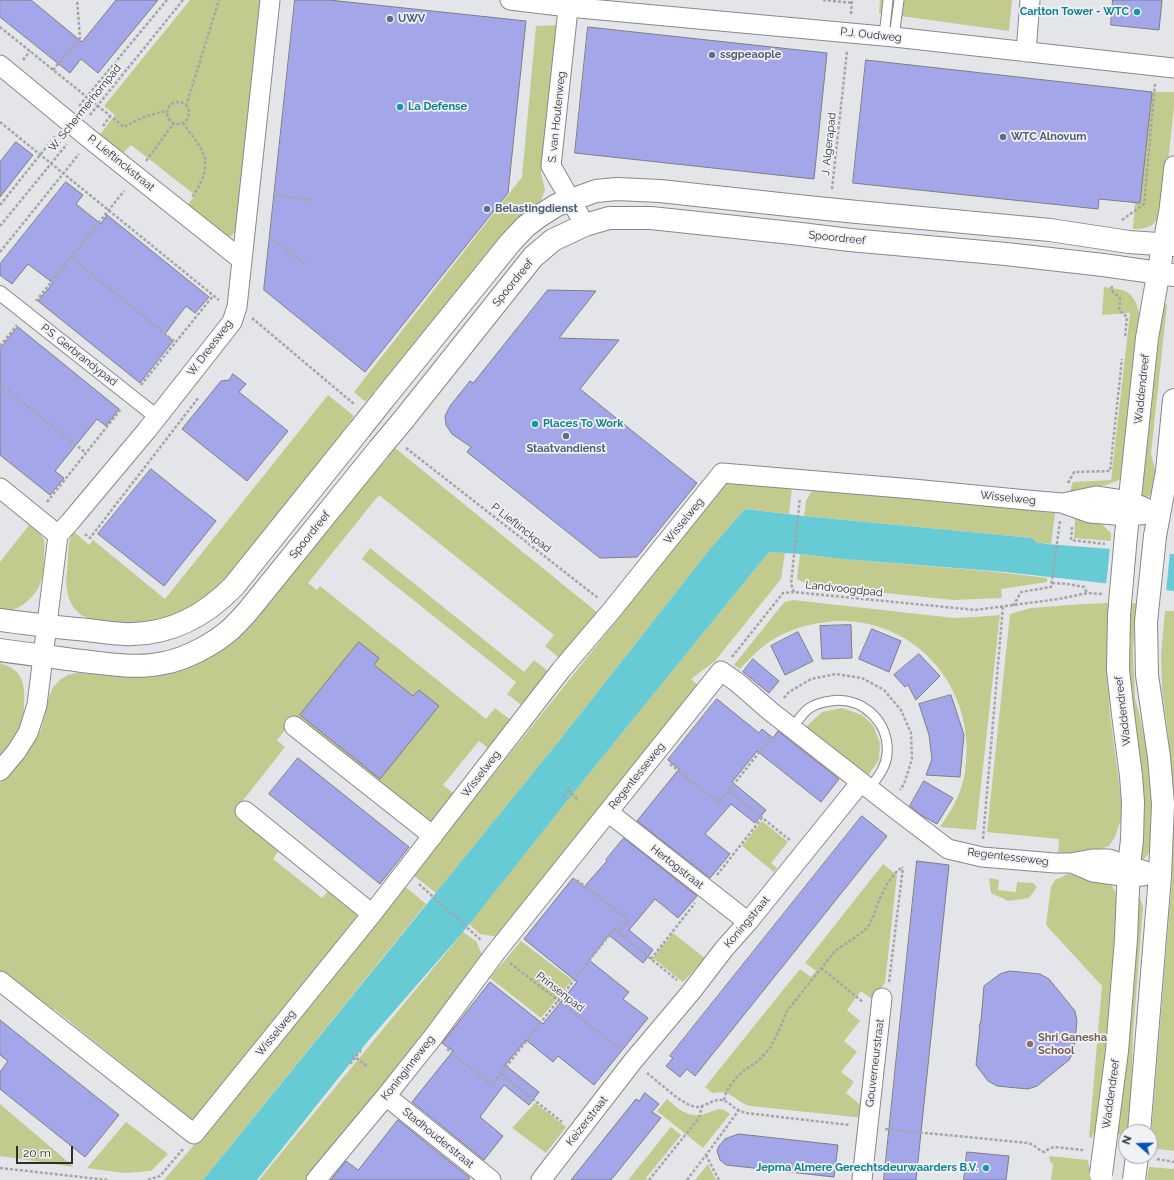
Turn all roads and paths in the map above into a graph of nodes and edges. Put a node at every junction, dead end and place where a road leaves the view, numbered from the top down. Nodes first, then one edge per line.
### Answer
1 (77, 0) edge
2 (166, 0) edge
3 (183, 0) edge
4 (219, 0) edge
5 (270, 0) edge
6 (510, 0) edge
7 (823, 0) edge
8 (888, 0) edge
9 (899, 0) edge
10 (1019, 0) edge
11 (1030, 0) edge
12 (852, 2) edge
13 (569, 4) edge
14 (0, 27) edge
15 (849, 33) junction
16 (889, 37) junction
17 (1020, 51) junction
18 (0, 65) edge
19 (1166, 67) edge
20 (53, 70) junction
21 (87, 96) junction
22 (98, 105) junction
23 (186, 106) junction
24 (168, 112) junction
25 (111, 116) junction
26 (0, 122) edge
27 (174, 123) junction
28 (183, 123) junction
29 (79, 130) junction
30 (40, 155) junction
31 (50, 164) junction
32 (1174, 166) edge
33 (63, 174) junction
34 (135, 175) junction
35 (274, 195) dead end
36 (832, 195) dead end
37 (312, 200) dead end
38 (571, 200) junction
39 (0, 205) edge
40 (109, 210) junction
41 (180, 211) junction
42 (585, 225) junction
43 (0, 226) edge
44 (270, 238) dead end
45 (1118, 240) junction
46 (1169, 244) edge
47 (0, 252) edge
48 (71, 257) junction
49 (242, 260) junction
50 (307, 265) dead end
51 (1115, 266) junction
52 (1167, 274) edge
53 (0, 293) edge
54 (236, 310) junction
55 (26, 313) junction
56 (1124, 340) dead end
57 (175, 342) dead end
58 (0, 346) edge
59 (1123, 355) dead end
60 (0, 384) edge
61 (331, 385) dead end
62 (1174, 400) edge
63 (157, 417) junction
64 (86, 453) dead end
65 (420, 460) dead end
66 (0, 488) edge
67 (799, 503) dead end
68 (1062, 503) junction
69 (1164, 508) junction
70 (1059, 524) dead end
71 (1123, 524) junction
72 (1072, 526) dead end
73 (58, 535) junction
74 (1052, 583) junction
75 (794, 592) junction
76 (1087, 593) junction
77 (1104, 594) dead end
78 (1003, 606) junction
79 (1013, 606) junction
80 (612, 610) junction
81 (0, 620) edge
82 (47, 627) junction
83 (0, 650) edge
84 (43, 656) junction
85 (721, 672) junction
86 (788, 725) junction
87 (294, 726) dead end
88 (655, 753) junction
89 (0, 772) edge
90 (572, 784) dead end
91 (865, 786) junction
92 (568, 790) junction
93 (729, 791) junction
94 (563, 797) dead end
95 (579, 801) dead end
96 (245, 811) dead end
97 (608, 812) junction
98 (433, 836) junction
99 (805, 851) junction
100 (982, 857) junction
101 (563, 868) junction
102 (1129, 871) junction
103 (1160, 876) junction
104 (431, 895) dead end
105 (372, 914) junction
106 (748, 922) junction
107 (619, 933) junction
108 (496, 952) junction
109 (821, 968) junction
110 (0, 981) edge
111 (691, 992) junction
112 (559, 1001) junction
113 (882, 1005) junction
114 (433, 1037) junction
115 (361, 1050) dead end
116 (633, 1061) junction
117 (367, 1066) dead end
118 (501, 1074) junction
119 (386, 1096) junction
120 (724, 1100) dead end
121 (702, 1106) dead end
122 (739, 1110) dead end
123 (1140, 1124) edge
124 (194, 1134) junction
125 (577, 1134) junction
126 (706, 1155) junction
127 (1136, 1164) edge
128 (0, 1168) edge
129 (1100, 1177) edge
130 (108, 1180) edge
131 (148, 1180) edge
132 (316, 1180) edge
133 (490, 1180) edge
134 (541, 1180) edge
135 (649, 1180) edge
136 (687, 1180) edge
137 (719, 1180) edge
138 (862, 1180) edge
139 (1134, 1180) edge

1 - 20 path
2 - 21 path
3 - 22 path, W. Schermerhornpad
4 - 23 path
5 - 49 street, W. Dreesweg
6 - 13 street
7 - 12 path
8 - 16 lane
9 - 16 lane
10 - 17 street
11 - 17 street
13 - 15 street, P.J. Oudweg
13 - 38 street, S. van Houtenweg
14 - 20 path
15 - 16 street, P.J. Oudweg
15 - 36 path, J. Algerapad
16 - 17 street, P.J. Oudweg
17 - 19 street, P.J. Oudweg
18 - 29 street, P. Lieftinckstraat
19 - 45 path
20 - 21 path
21 - 22 path
21 - 29 path
22 - 25 path
22 - 29 path, W. Schermerhornpad
23 - 24 path
23 - 28 path
24 - 25 path
24 - 27 path
25 - 29 path
26 - 30 path
27 - 28 path
27 - 34 path
28 - 41 path
29 - 30 path
29 - 31 path, W. Schermerhornpad
29 - 33 path
29 - 34 street, P. Lieftinckstraat
30 - 31 path
30 - 39 path
31 - 33 path
31 - 43 path, W. Schermerhornpad
32 - 46 street
33 - 40 path
33 - 47 path
34 - 40 path
34 - 41 street, P. Lieftinckstraat
35 - 37 path
38 - 42 street, S. van Houtenweg
38 - 45 main road, bridge
38 - 82 main road, bridge
40 - 48 path
40 - 54 path
41 - 49 street, P. Lieftinckstraat
42 - 51 main road, Spoordreef, bridge
42 - 84 main road, Spoordreef, bridge
44 - 50 path
45 - 46 main road
46 - 52 main road, Waddendreef
48 - 55 path
48 - 57 path
49 - 54 street, W. Dreesweg
51 - 52 main road, Spoordreef
51 - 56 path
52 - 71 main road, Waddendreef
53 - 55 street, P.S. Gerbrandypad
54 - 61 path
54 - 63 street, W. Dreesweg
55 - 58 path
55 - 63 street, P.S. Gerbrandypad
59 - 68 path
60 - 64 path
62 - 69 main road
63 - 73 street, W. Dreesweg
65 - 80 path, P Lieftinckpad
66 - 73 street
67 - 75 path
68 - 71 street, Wisselweg
68 - 80 street, Wisselweg
69 - 71 street, Wisselweg
69 - 103 main road, bridge
70 - 74 path
71 - 72 path
71 - 102 main road, Waddendreef, bridge
73 - 82 street
74 - 76 path
74 - 79 path
75 - 78 path, Landvoogdpad
75 - 85 path, Landvoogdpad
76 - 77 path, Landvoogdpad
76 - 79 path, Landvoogdpad
78 - 79 path, Landvoogdpad
78 - 100 path
80 - 98 street, Wisselweg
81 - 82 main road
82 - 84 street
83 - 84 main road, Spoordreef
84 - 89 street
85 - 86 street, Regentesseweg
85 - 88 street, Regentesseweg
86 - 91 street, Regentesseweg
86 - 91 lane
86 - 93 path
87 - 98 street
88 - 93 path
88 - 97 street, Regentesseweg
90 - 92 path
91 - 99 street, Koningstraat
91 - 100 street, Regentesseweg
92 - 94 path
92 - 95 path
93 - 99 path
96 - 105 street
97 - 101 street, Regentesseweg
97 - 106 street, Hertogstraat
98 - 105 street, Wisselweg
99 - 106 street, Koningstraat
100 - 102 street, Regentesseweg
101 - 107 path
101 - 108 street, Regentesseweg
102 - 103 street, Regentesseweg
102 - 129 main road, Waddendreef, bridge
103 - 123 main road
104 - 108 path, Prinsenpad
105 - 124 street, Wisselweg
106 - 111 street, Koningstraat
107 - 111 path
107 - 112 path
108 - 112 path, Prinsenpad
108 - 114 street, Koninginneweg
109 - 113 path
109 - 113 path
109 - 120 path
110 - 124 street
111 - 116 street, Koningstraat
112 - 116 path, Prinsenpad
112 - 118 path
113 - 138 street, Gouverneurstraat
114 - 118 path
114 - 119 street, Koninginneweg
115 - 117 path
116 - 125 street, Keizerstraat
118 - 125 path
119 - 132 street, Koninginneweg
119 - 133 street, Stadhouderstraat
121 - 135 path
122 - 126 path
124 - 131 path
125 - 134 street, Keizerstraat
126 - 136 path
126 - 137 path
127 - 139 main road, bridge
128 - 130 path

